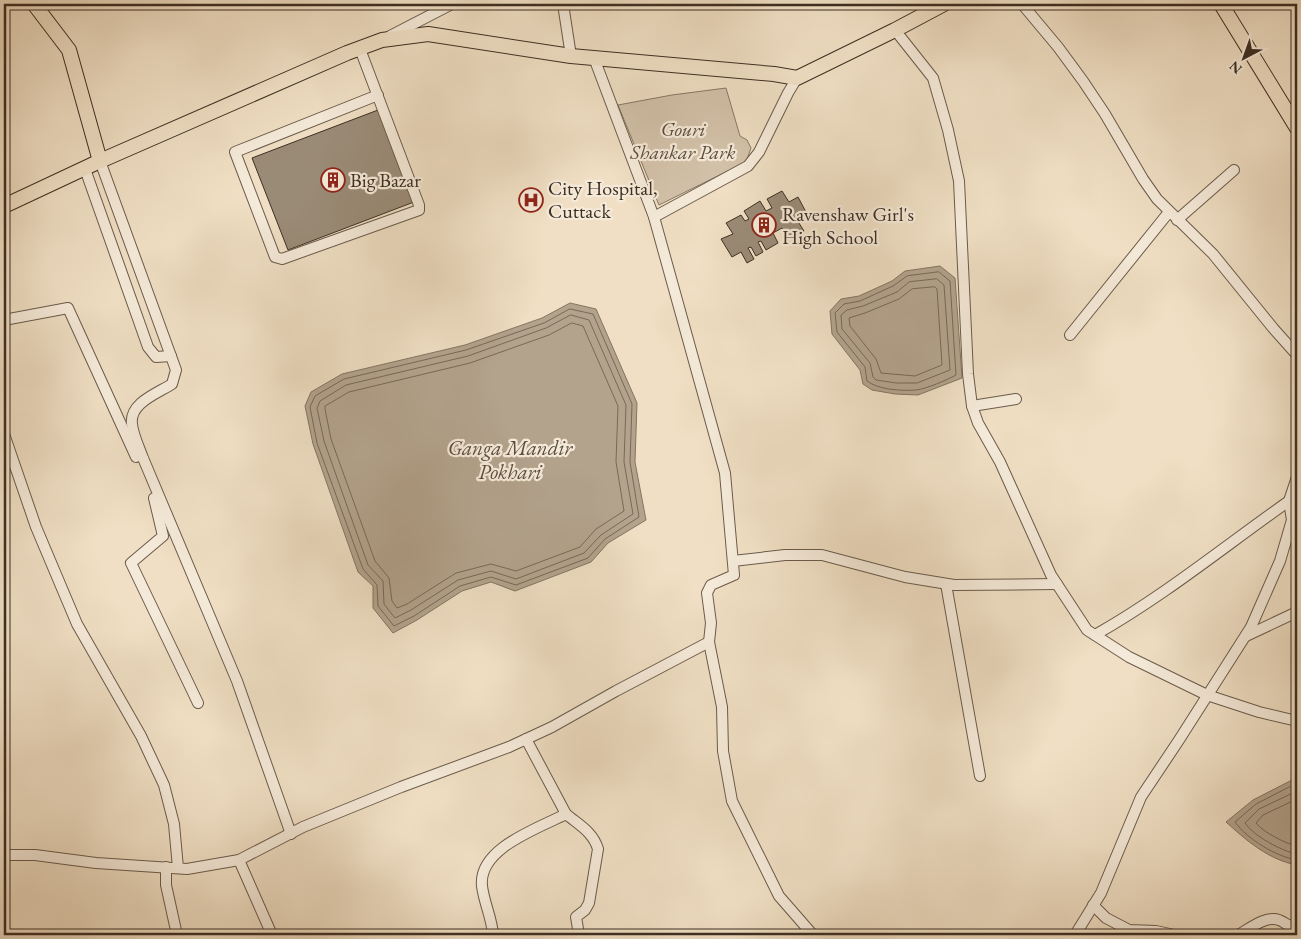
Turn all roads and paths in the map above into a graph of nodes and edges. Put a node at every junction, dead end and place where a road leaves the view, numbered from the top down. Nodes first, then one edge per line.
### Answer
1 (34, 4) edge
2 (452, 4) edge
3 (563, 4) edge
4 (944, 4) edge
5 (1022, 4) edge
6 (1221, 4) edge
7 (895, 30) junction
8 (382, 40) junction
9 (360, 49) junction
10 (571, 56) junction
11 (594, 58) junction
12 (797, 78) junction
13 (378, 95) junction
14 (1297, 128) edge
15 (100, 161) junction
16 (85, 168) junction
17 (1234, 170) dead end
18 (4, 206) edge
19 (1169, 212) junction
20 (654, 217) junction
21 (1178, 220) junction
22 (4, 320) edge
23 (1070, 335) dead end
24 (171, 356) junction
25 (1297, 356) edge
26 (1016, 399) dead end
27 (972, 406) junction
28 (4, 434) edge
29 (1297, 477) edge
30 (1289, 501) junction
31 (733, 561) junction
32 (946, 584) junction
33 (1057, 584) junction
34 (1297, 612) edge
35 (1096, 635) junction
36 (1245, 636) junction
37 (709, 642) junction
38 (1207, 695) junction
39 (198, 703) dead end
40 (1297, 721) edge
41 (526, 739) junction
42 (980, 776) dead end
43 (566, 814) junction
44 (291, 834) junction
45 (4, 855) edge
46 (239, 860) junction
47 (166, 867) junction
48 (178, 868) junction
49 (1093, 905) junction
50 (1297, 929) edge
51 (177, 935) edge
52 (272, 935) edge
53 (493, 935) edge
54 (579, 935) edge
55 (813, 935) edge
56 (1075, 935) edge
57 (1174, 935) edge
58 (1238, 935) edge

1 - 15 main road
2 - 8 street
3 - 10 street
4 - 7 main road
5 - 19 street
6 - 14 main road
7 - 12 main road
7 - 27 street
8 - 9 main road
8 - 10 main road
9 - 13 street
9 - 15 main road
10 - 11 main road
11 - 12 main road
11 - 20 street
12 - 20 street
13 - 13 street
15 - 16 main road
15 - 24 street
16 - 18 main road
16 - 24 street
17 - 21 street
19 - 21 street
19 - 23 street
20 - 31 street
21 - 25 street
22 - 39 street
24 - 44 street
26 - 27 street
27 - 33 street
28 - 48 street
29 - 30 street
30 - 35 street
30 - 36 street
31 - 32 street
31 - 37 street
32 - 33 street
32 - 42 street
33 - 35 street
34 - 36 street
35 - 38 street
36 - 38 street
37 - 41 street
37 - 55 street
38 - 40 street
38 - 49 street
41 - 43 street
41 - 44 street
43 - 53 street
43 - 54 street
44 - 46 street
45 - 47 street
46 - 48 street
46 - 52 street
47 - 48 street
47 - 51 street
49 - 56 street
49 - 57 street
50 - 58 street

